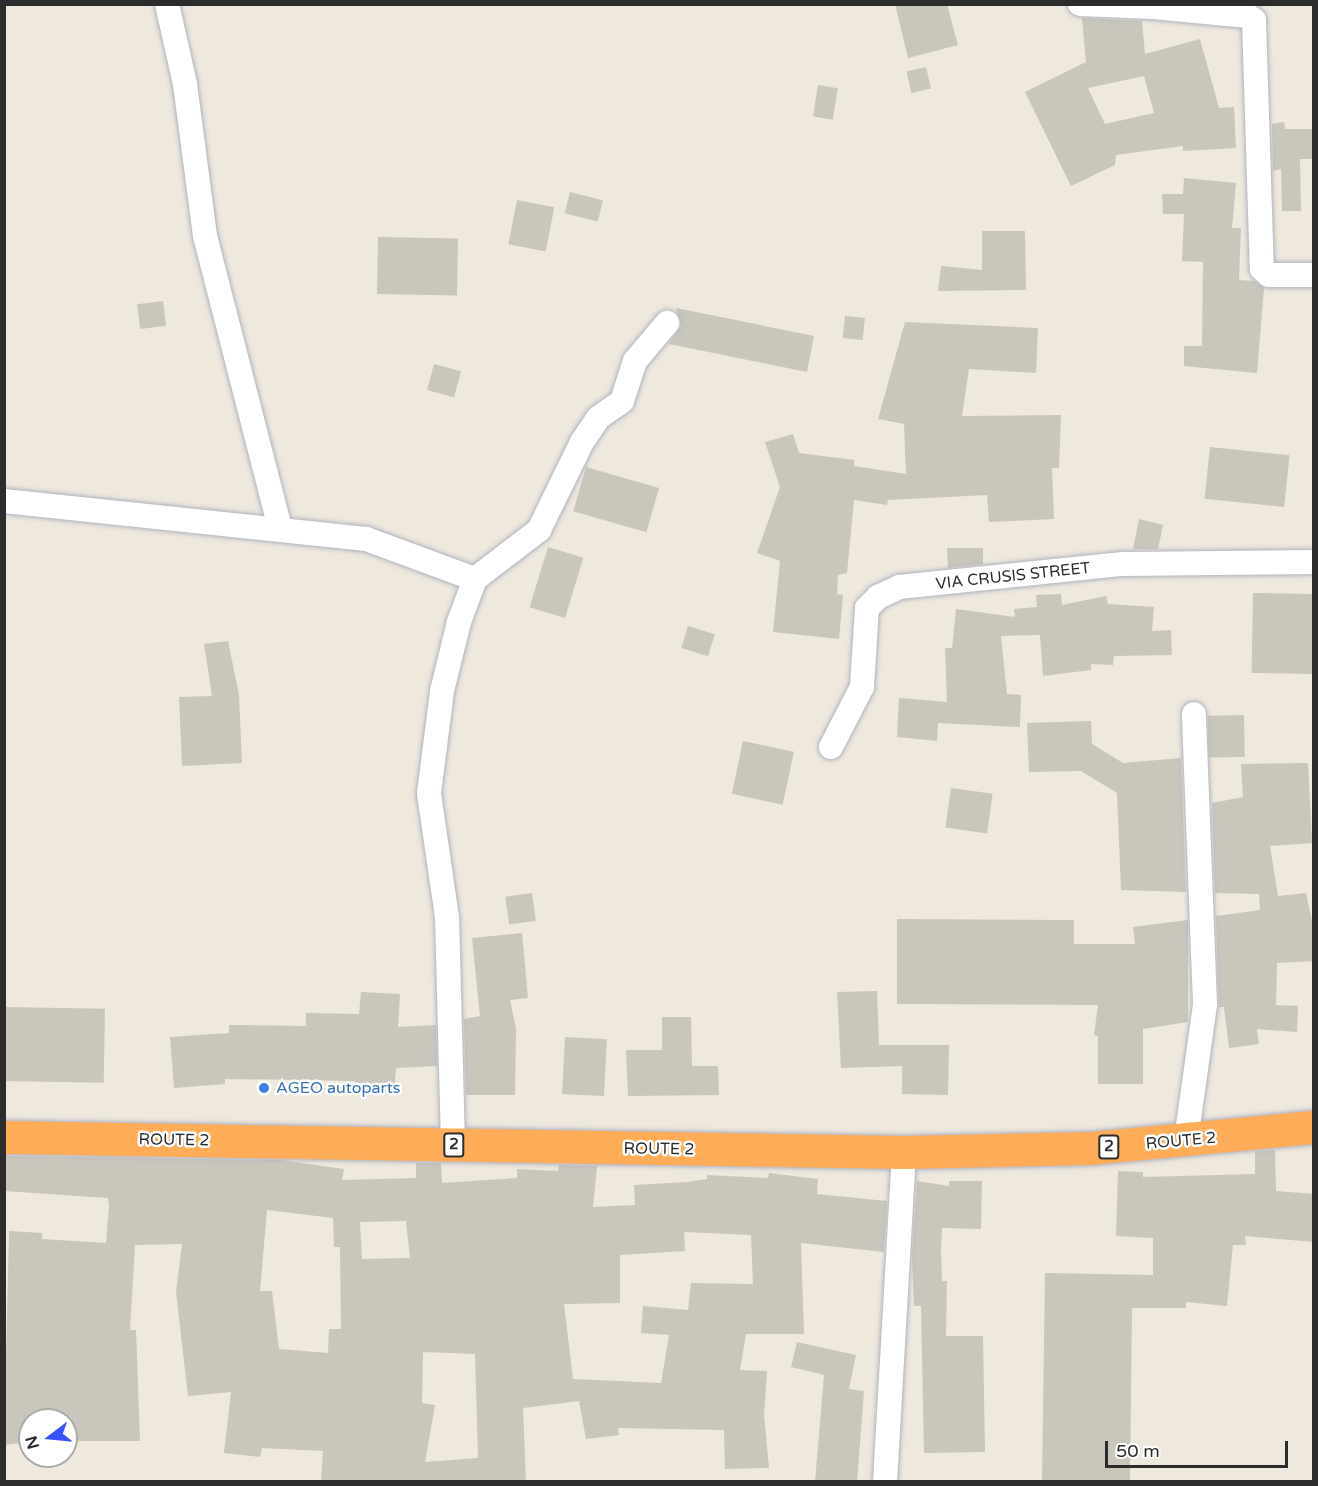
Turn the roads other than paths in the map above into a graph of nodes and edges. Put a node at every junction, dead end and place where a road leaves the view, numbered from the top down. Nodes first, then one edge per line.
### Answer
1 (167, 4) edge
2 (1080, 4) edge
3 (1314, 275) edge
4 (668, 322) dead end
5 (4, 501) edge
6 (280, 528) junction
7 (1314, 562) edge
8 (475, 579) junction
9 (1194, 714) dead end
10 (831, 747) dead end
11 (1314, 1127) edge
12 (4, 1137) edge
13 (1186, 1140) junction
14 (453, 1145) junction
15 (904, 1152) junction
16 (885, 1482) edge

1 - 6 street
2 - 3 street
4 - 8 street
5 - 6 street
6 - 8 street
7 - 10 street, VIA CRUSIS STREET
8 - 14 street
9 - 13 street
11 - 13 highway, ROUTE 2 / 2
12 - 14 highway, ROUTE 2 / 2
13 - 15 highway, ROUTE 2 / 2
14 - 15 highway, ROUTE 2 / 2
15 - 16 street

